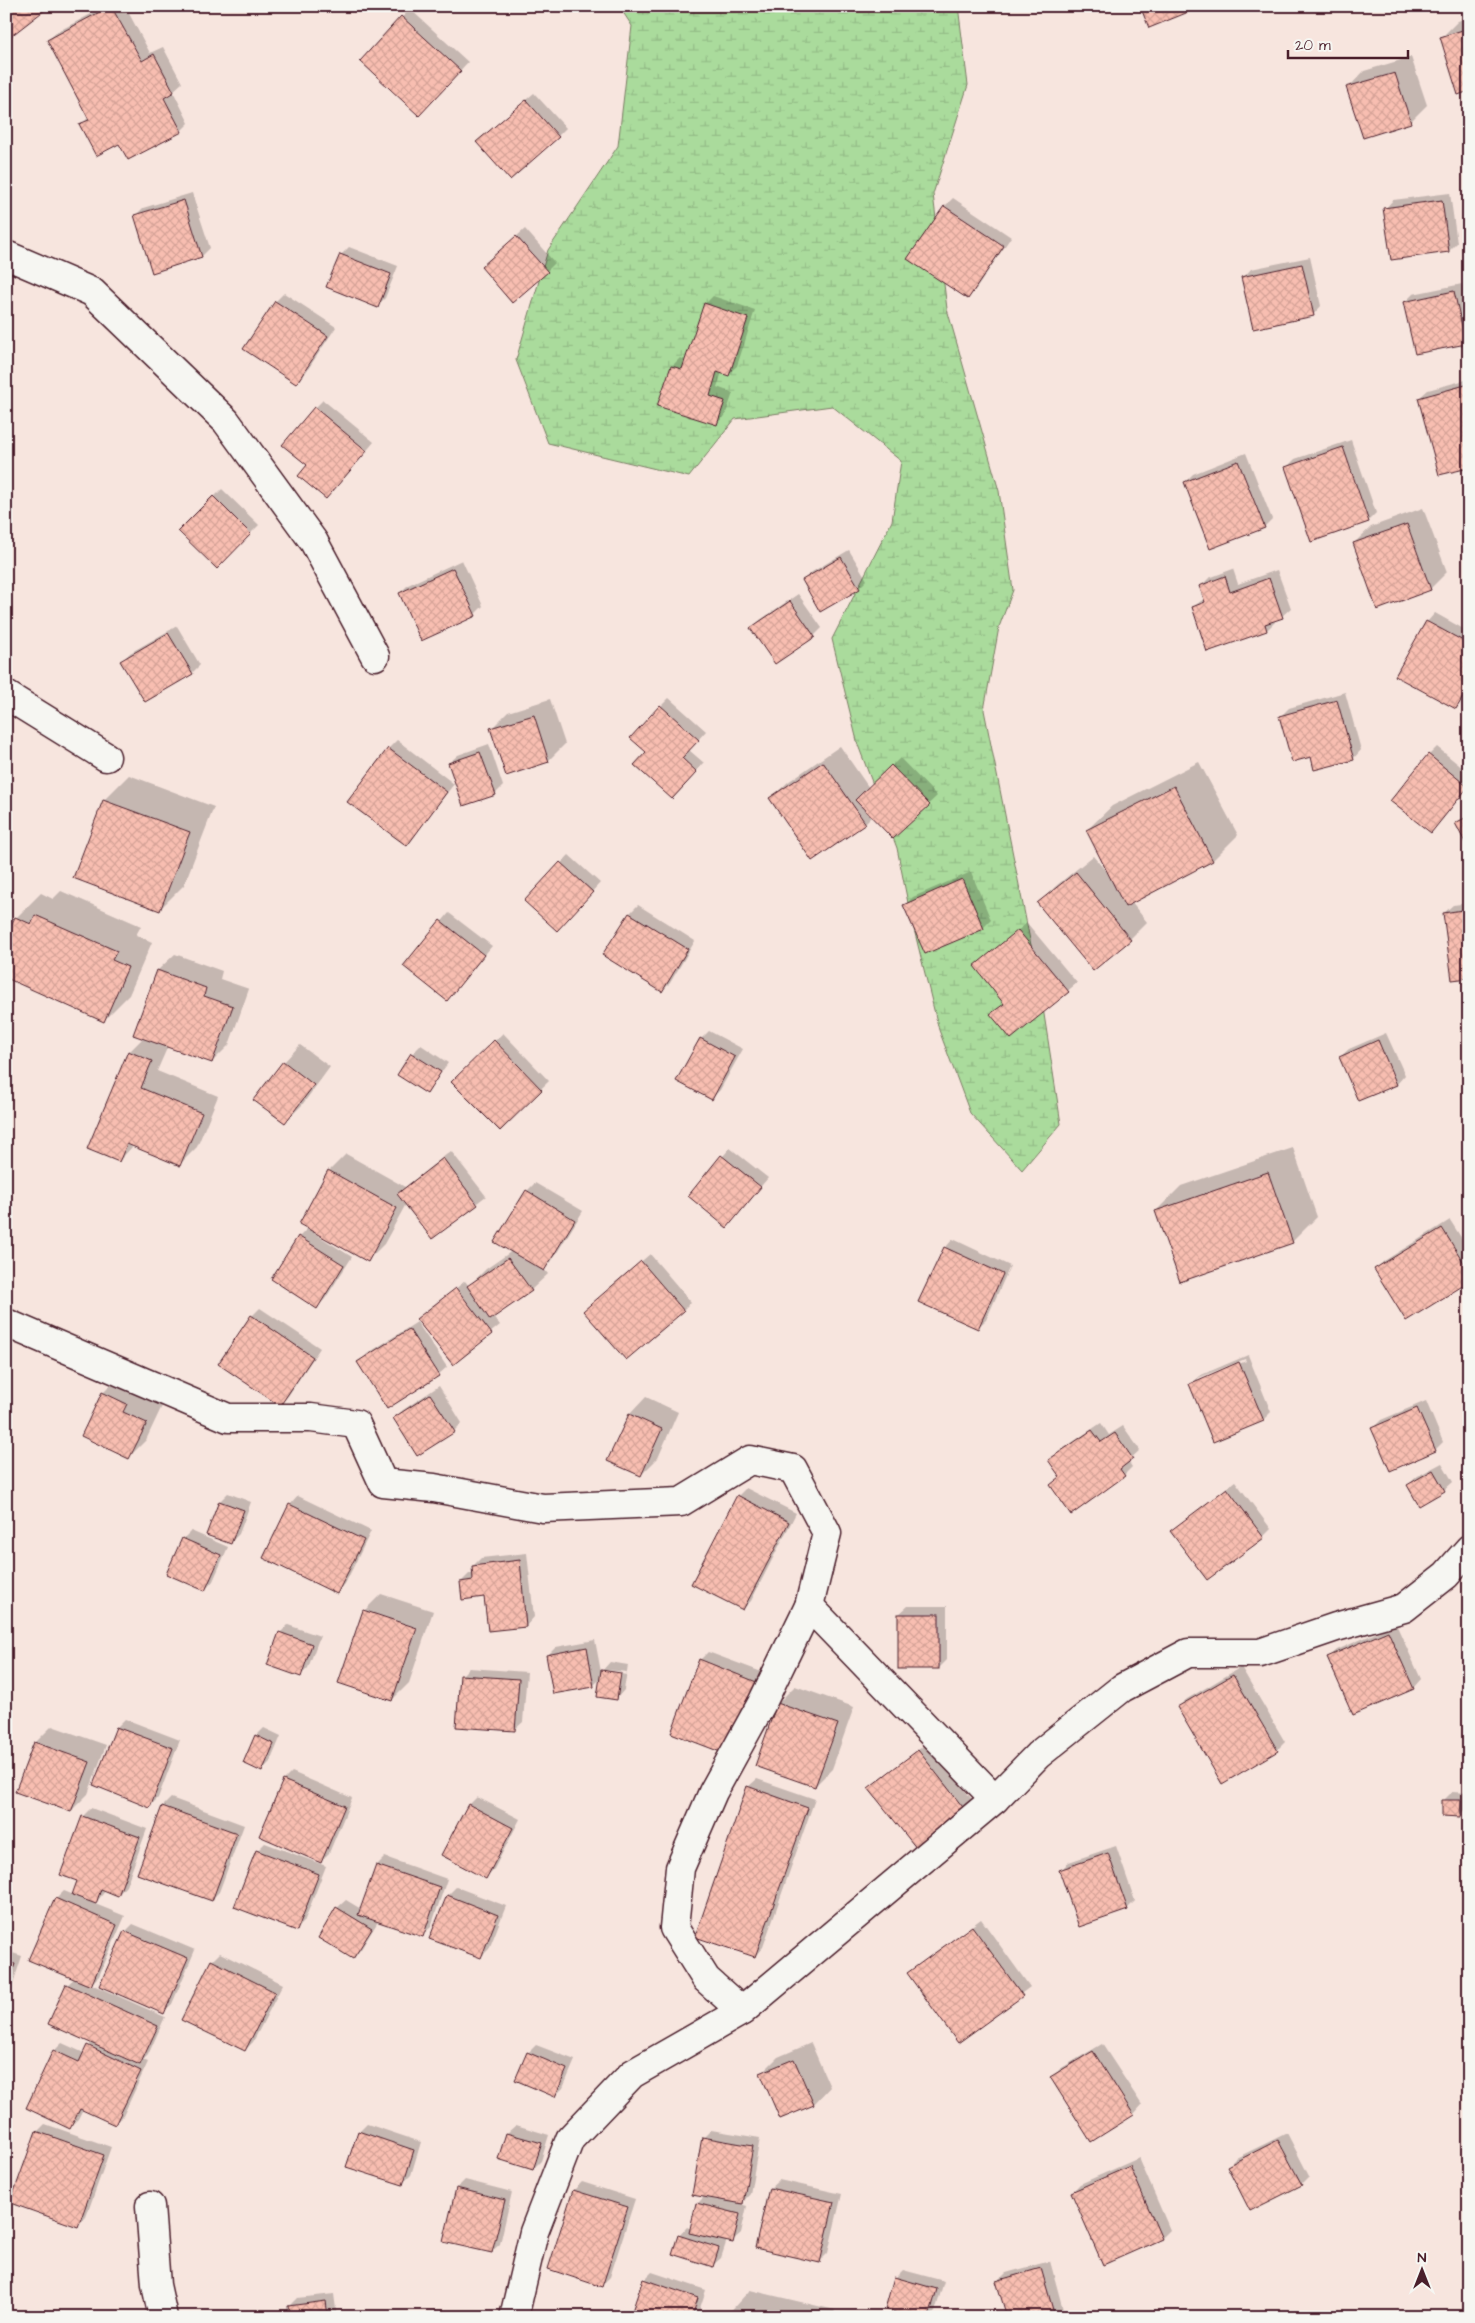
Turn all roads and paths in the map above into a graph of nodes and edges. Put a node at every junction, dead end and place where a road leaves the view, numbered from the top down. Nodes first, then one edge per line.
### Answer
1 (6, 255) edge
2 (375, 656) dead end
3 (6, 695) edge
4 (106, 757) dead end
5 (6, 1323) edge
6 (1469, 1549) edge
7 (809, 1606) junction
8 (995, 1799) junction
9 (742, 2011) junction
10 (150, 2206) dead end
11 (163, 2317) edge
12 (514, 2317) edge

1 - 2 street
3 - 4 street
5 - 7 street
6 - 8 street
7 - 8 street
7 - 9 street
8 - 9 street
9 - 12 street
10 - 11 street

